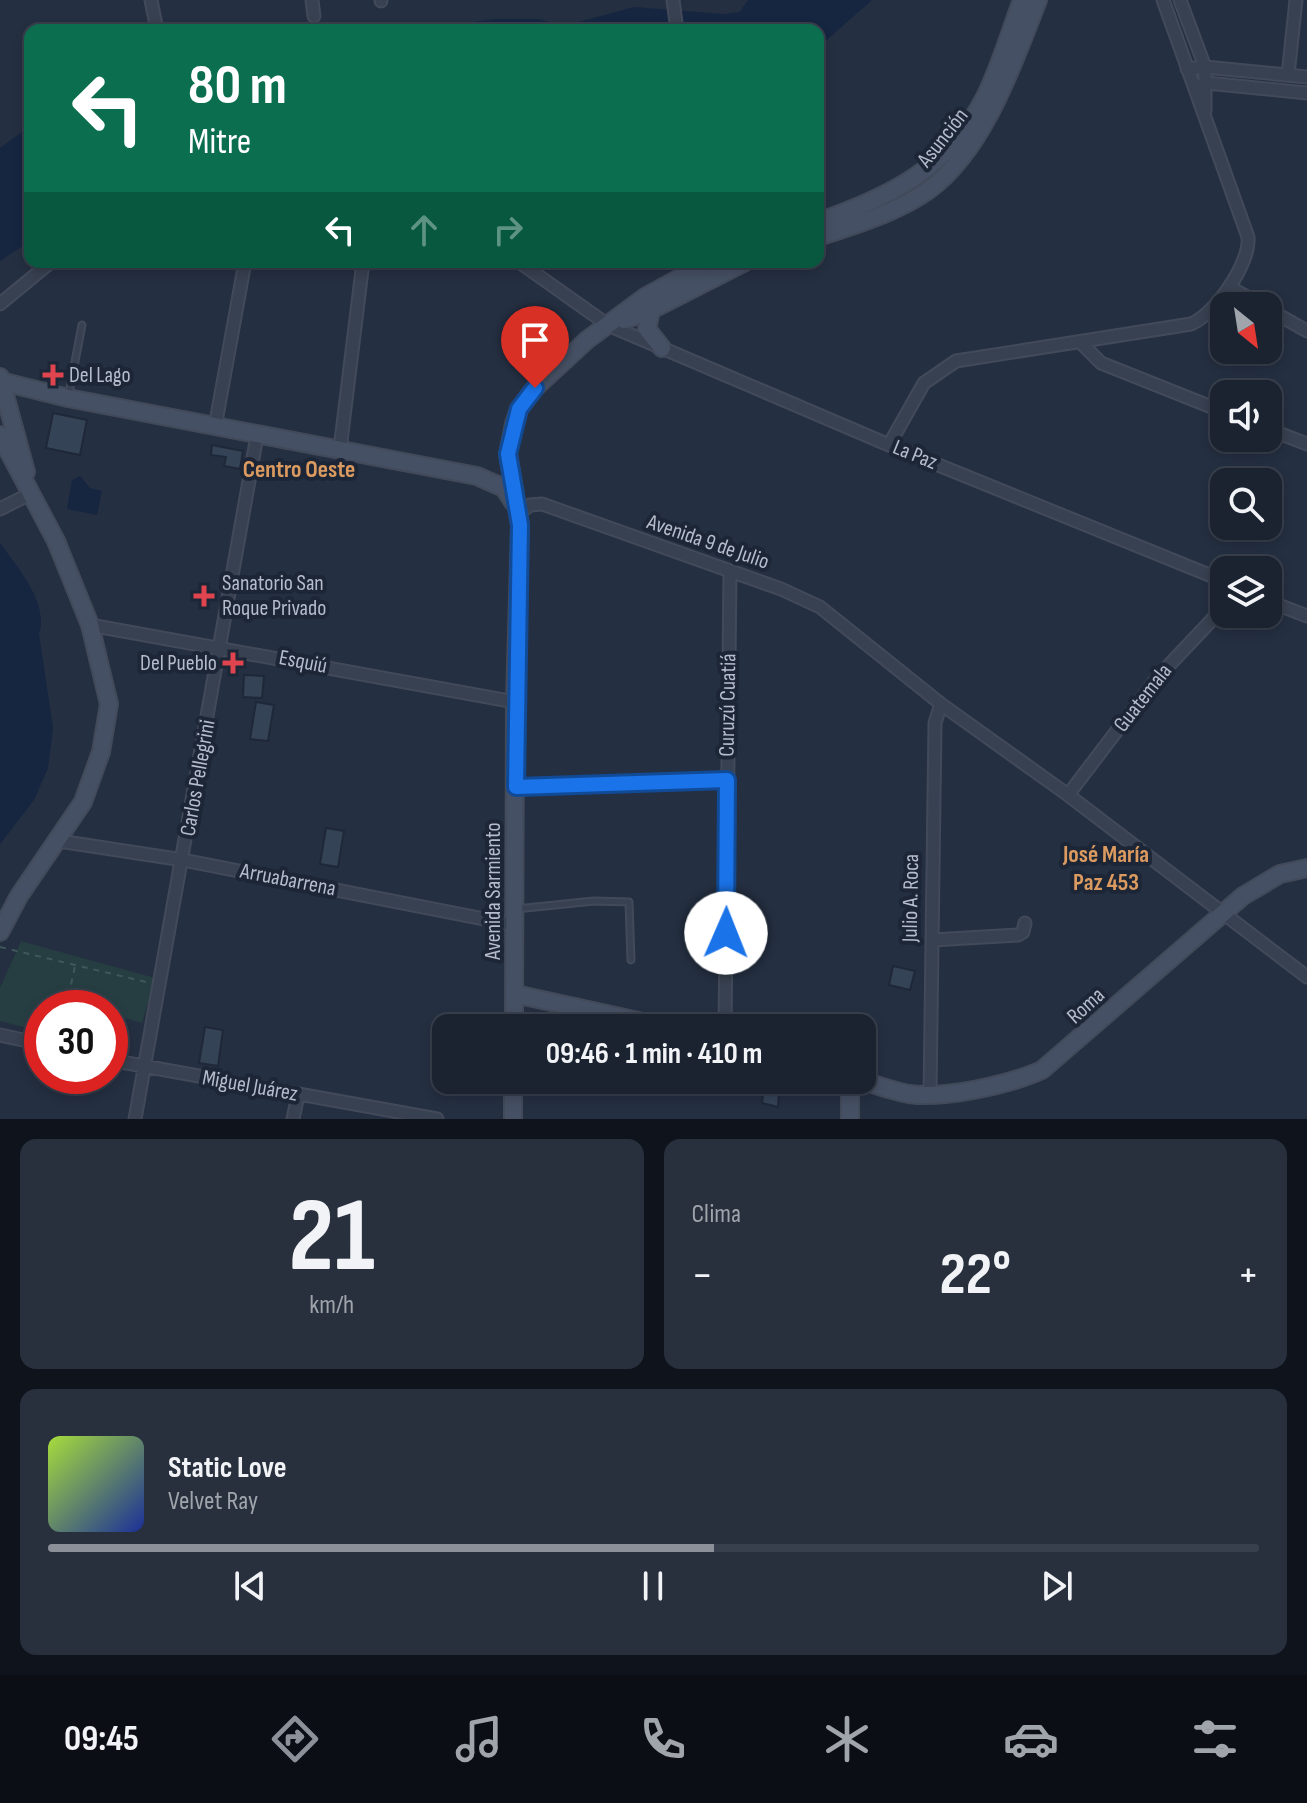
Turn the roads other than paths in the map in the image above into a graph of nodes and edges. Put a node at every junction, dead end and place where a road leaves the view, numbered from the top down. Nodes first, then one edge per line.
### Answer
1 (151, 0) edge
2 (312, 0) edge
3 (673, 0) edge
4 (1022, 0) edge
5 (1038, 0) edge
6 (1163, 0) edge
7 (1180, 0) edge
8 (1296, 0) edge
9 (314, 16) dead end
10 (156, 24) edge
11 (676, 24) edge
12 (1205, 67) junction
13 (1187, 69) junction
14 (1288, 75) junction
15 (1307, 77) edge
16 (1207, 83) junction
17 (1193, 88) junction
18 (1307, 93) edge
19 (1205, 115) junction
20 (824, 219) edge
21 (824, 235) edge
22 (44, 268) edge
23 (244, 268) edge
24 (362, 268) edge
25 (527, 268) edge
26 (704, 269) edge
27 (1229, 287) junction
28 (1238, 292) edge
29 (0, 304) edge
30 (651, 310) junction
31 (1282, 316) edge
32 (82, 325) dead end
33 (608, 325) junction
34 (1307, 331) edge
35 (1082, 344) junction
36 (662, 348) junction
37 (2, 386) edge
38 (68, 398) junction
39 (1210, 406) edge
40 (215, 427) junction
41 (1282, 434) edge
42 (0, 435) edge
43 (257, 436) junction
44 (1307, 444) edge
45 (889, 445) junction
46 (340, 449) junction
47 (508, 454) junction
48 (477, 476) junction
49 (32, 493) junction
50 (4, 506) edge
51 (519, 514) junction
52 (730, 573) junction
53 (1210, 575) edge
54 (1282, 606) edge
55 (1307, 616) edge
56 (1210, 622) edge
57 (90, 625) junction
58 (222, 646) junction
59 (515, 702) junction
60 (941, 704) junction
61 (727, 780) junction
62 (516, 787) junction
63 (1068, 795) junction
64 (59, 841) junction
65 (183, 860) junction
66 (1307, 868) edge
67 (1224, 913) junction
68 (515, 917) junction
69 (1025, 923) dead end
70 (0, 932) edge
71 (932, 940) junction
72 (631, 960) dead end
73 (1307, 977) edge
74 (515, 994) junction
75 (514, 1014) edge
76 (606, 1014) edge
77 (724, 1014) edge
78 (0, 1035) edge
79 (24, 1040) edge
80 (128, 1064) edge
81 (143, 1067) junction
82 (876, 1084) edge
83 (513, 1094) edge
84 (850, 1094) edge
85 (930, 1094) junction
86 (298, 1095) junction
87 (135, 1119) edge
88 (293, 1119) edge
89 (437, 1119) edge
90 (513, 1119) edge
91 (850, 1119) edge

1 - 10 street
2 - 9 street
3 - 11 street
4 - 20 main road, Asunción
5 - 21 main road, Asunción
6 - 13 street
7 - 12 street
8 - 14 street
12 - 13 street
12 - 14 street
12 - 16 street
13 - 17 street
14 - 15 street
16 - 17 street
16 - 18 street
16 - 19 street
17 - 19 street
19 - 27 street
22 - 29 street
23 - 40 street
24 - 46 street
25 - 33 street, La Paz
26 - 30 main road
26 - 33 main road
27 - 28 street
27 - 35 street
30 - 33 main road
30 - 36 main road
31 - 34 street
32 - 38 lane
33 - 36 street, La Paz
33 - 47 main road
35 - 39 street
35 - 45 street
36 - 45 street, La Paz
37 - 38 main road
37 - 49 main road
38 - 40 main road
40 - 43 main road
41 - 44 street
42 - 49 main road
43 - 46 main road
43 - 58 street, Carlos Pellegrini
45 - 53 street, La Paz
46 - 48 main road
47 - 48 main road
47 - 51 main road
48 - 51 main road
49 - 50 street
49 - 57 main road
51 - 52 street, Avenida 9 de Julio
51 - 59 main road, Avenida Sarmiento
52 - 60 street, Avenida 9 de Julio
52 - 61 street, Curuzú Cuatiá
54 - 55 street
56 - 63 street, Guatemala
57 - 58 street, Esquiú
57 - 64 main road
58 - 59 street, Esquiú
58 - 65 street, Carlos Pellegrini
59 - 62 main road, Avenida Sarmiento
60 - 63 street, Avenida 9 de Julio
60 - 71 street, Julio A. Roca
61 - 62 street
61 - 77 street, Curuzú Cuatiá
62 - 68 main road, Avenida Sarmiento
63 - 67 street, Avenida 9 de Julio
64 - 65 street, Arruabarrena
64 - 70 main road
65 - 68 street, Arruabarrena
65 - 81 street, Carlos Pellegrini
66 - 67 main road, Roma
67 - 73 street, Avenida 9 de Julio
67 - 85 main road, Roma
68 - 72 lane
68 - 74 main road, Avenida Sarmiento
69 - 71 street
71 - 85 street, Julio A. Roca
74 - 75 main road, Avenida Sarmiento
74 - 76 main road
78 - 79 street
80 - 81 street, Miguel Juárez
81 - 86 street, Miguel Juárez
81 - 87 street, Carlos Pellegrini
82 - 85 main road, Roma
83 - 90 main road
84 - 91 main road
86 - 88 street
86 - 89 street, Miguel Juárez

